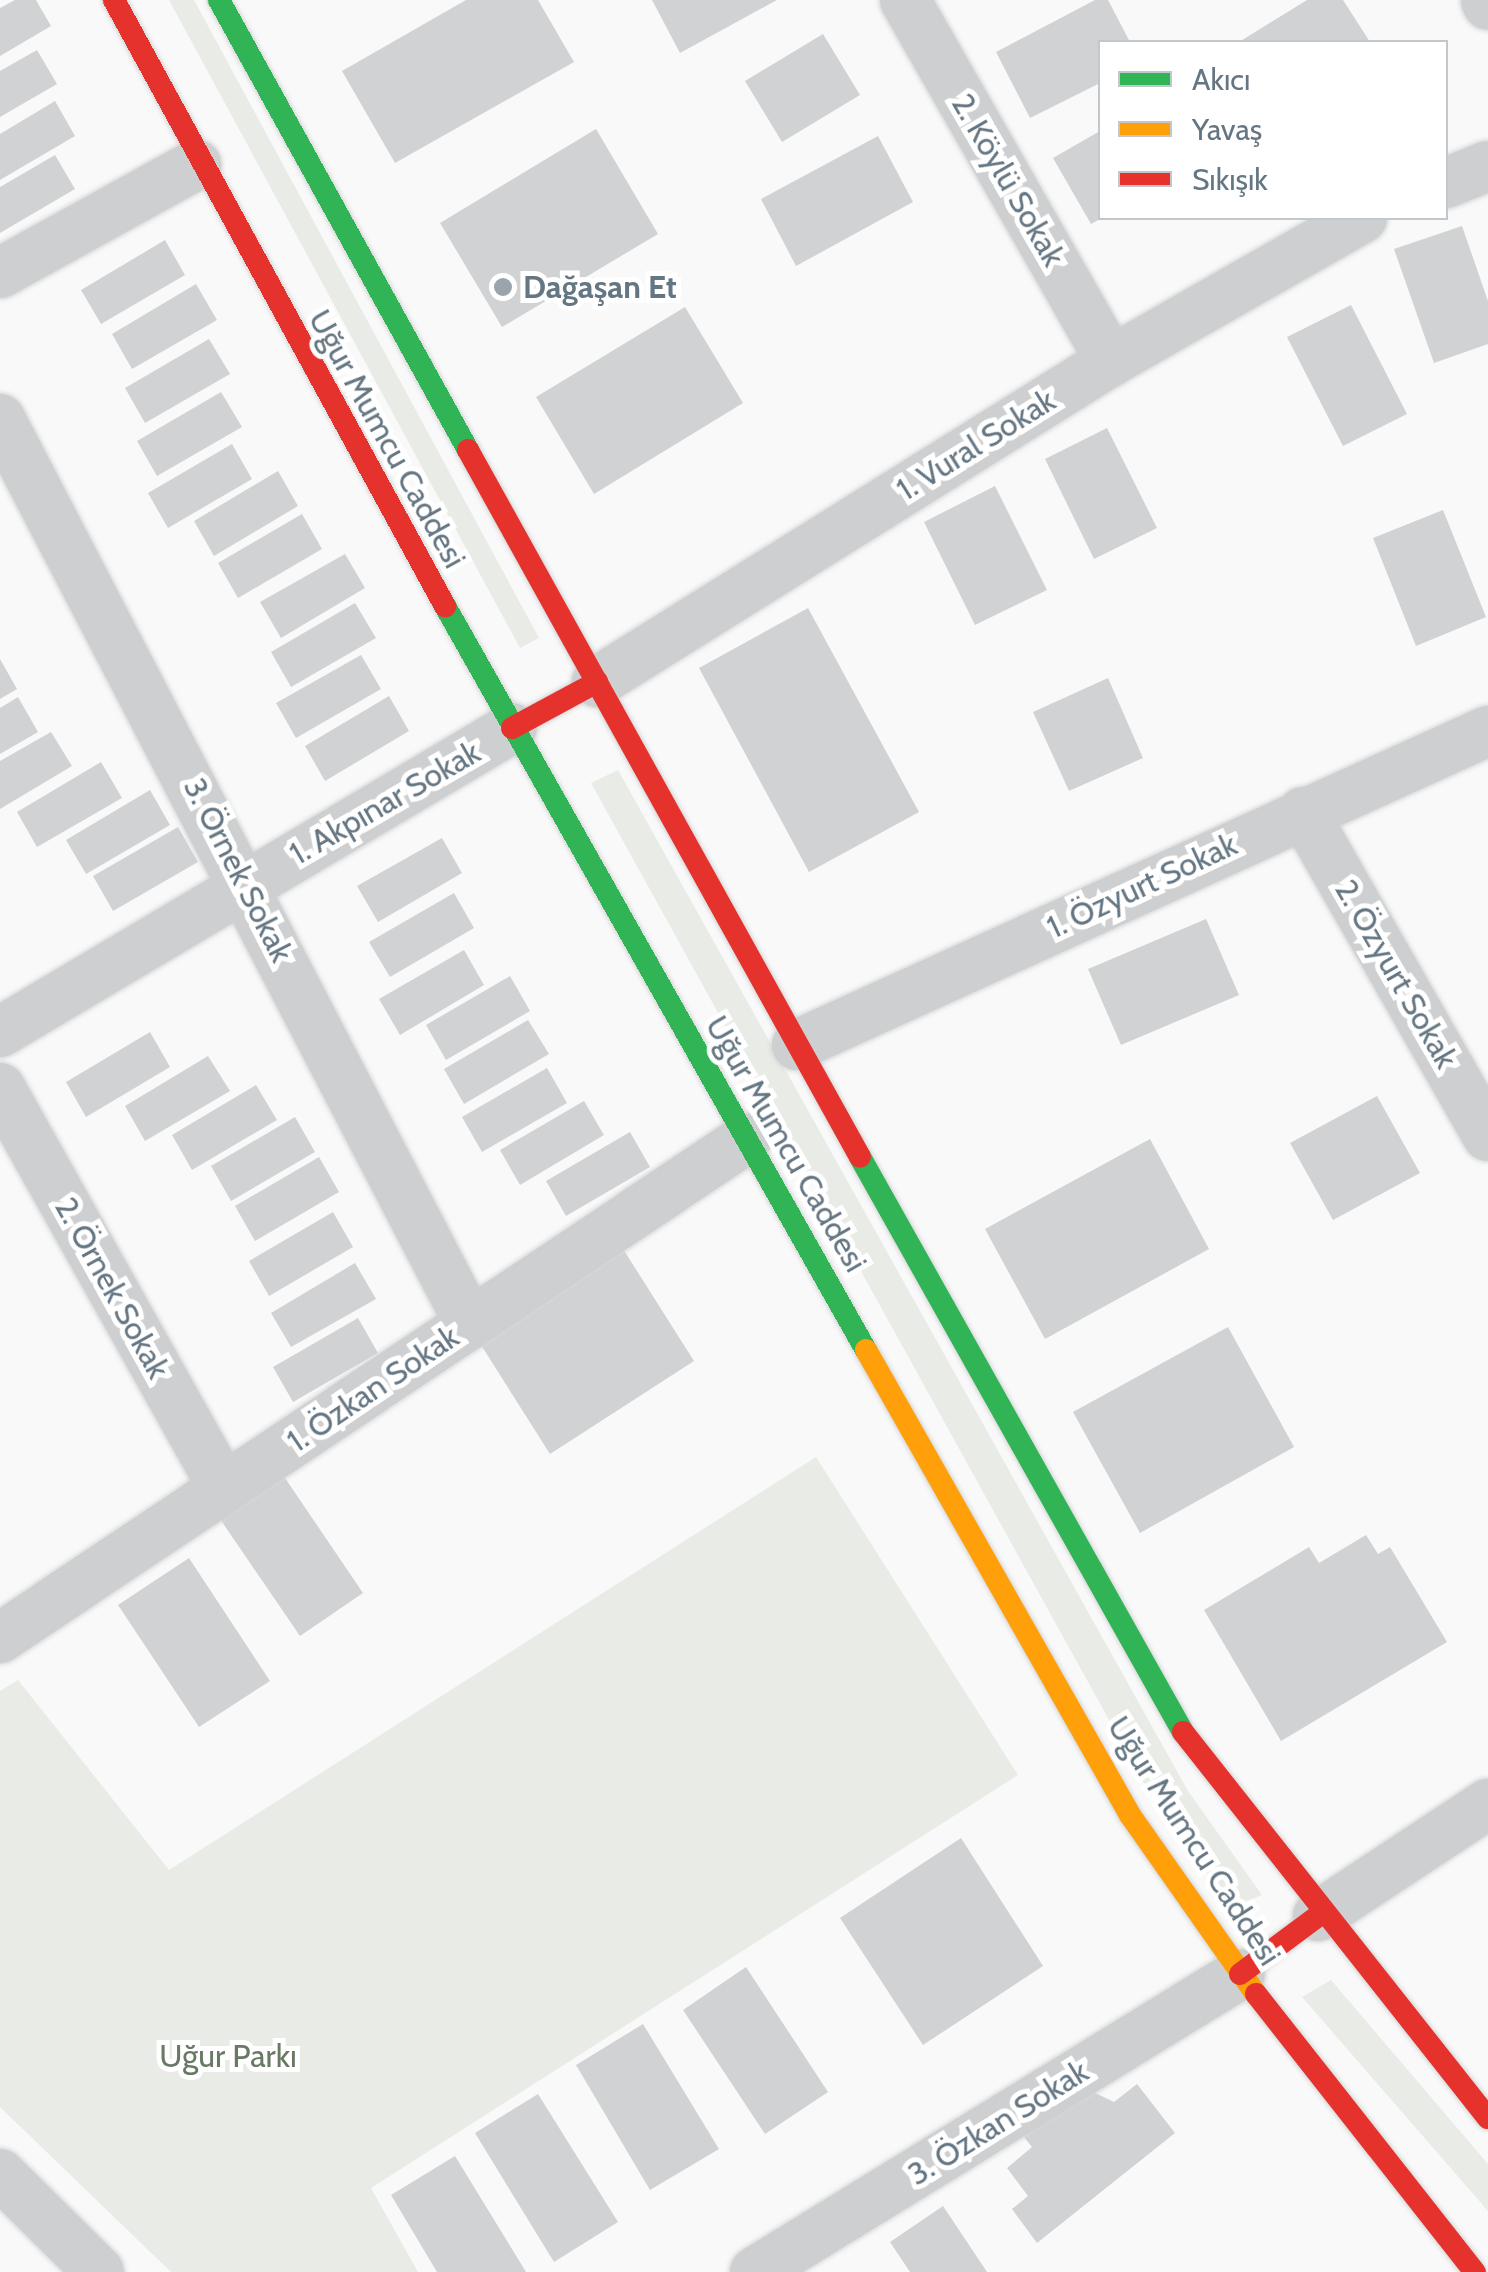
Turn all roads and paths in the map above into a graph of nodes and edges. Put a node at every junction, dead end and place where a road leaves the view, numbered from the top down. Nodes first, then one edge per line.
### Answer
1 (114, 0) edge
2 (220, 0) edge
3 (904, 0) edge
4 (196, 165) junction
5 (1488, 166) edge
6 (1448, 182) edge
7 (1359, 220) edge
8 (0, 273) edge
9 (1112, 361) junction
10 (0, 419) edge
11 (596, 682) junction
12 (512, 728) junction
13 (1488, 731) edge
14 (1303, 812) junction
15 (247, 884) junction
16 (0, 1032) edge
17 (797, 1045) junction
18 (0, 1088) edge
19 (1488, 1136) edge
20 (746, 1140) junction
21 (470, 1324) junction
22 (224, 1488) junction
23 (0, 1638) edge
24 (1488, 1804) edge
25 (1318, 1916) junction
26 (1240, 1974) junction
27 (1488, 2118) edge
28 (0, 2174) edge
29 (100, 2272) edge
30 (755, 2272) edge
31 (1475, 2272) edge

1 - 4 street, Uğur Mumcu Caddesi
2 - 11 street, Uğur Mumcu Caddesi
3 - 9 street, 2. Köylü Sokak
4 - 8 street
4 - 12 street, Uğur Mumcu Caddesi
5 - 6 street
7 - 9 street, 1. Vural Sokak
9 - 11 street, 1. Vural Sokak
10 - 15 street, 3. Örnek Sokak
11 - 12 street
11 - 17 street, Uğur Mumcu Caddesi
12 - 15 street, 1. Akpınar Sokak
12 - 20 street, Uğur Mumcu Caddesi
13 - 14 street, 1. Özyurt Sokak
14 - 17 street, 1. Özyurt Sokak
14 - 19 street, 2. Özyurt Sokak
15 - 16 street, 1. Akpınar Sokak
15 - 21 street, 3. Örnek Sokak
17 - 25 street, Uğur Mumcu Caddesi
18 - 22 street, 2. Örnek Sokak
20 - 21 street, 1. Özkan Sokak
20 - 26 street, Uğur Mumcu Caddesi
21 - 22 street, 1. Özkan Sokak
22 - 23 street, 1. Özkan Sokak
24 - 25 street
25 - 26 street
25 - 27 street, Uğur Mumcu Caddesi
26 - 30 street, 3. Özkan Sokak
26 - 31 street, Uğur Mumcu Caddesi
28 - 29 street

